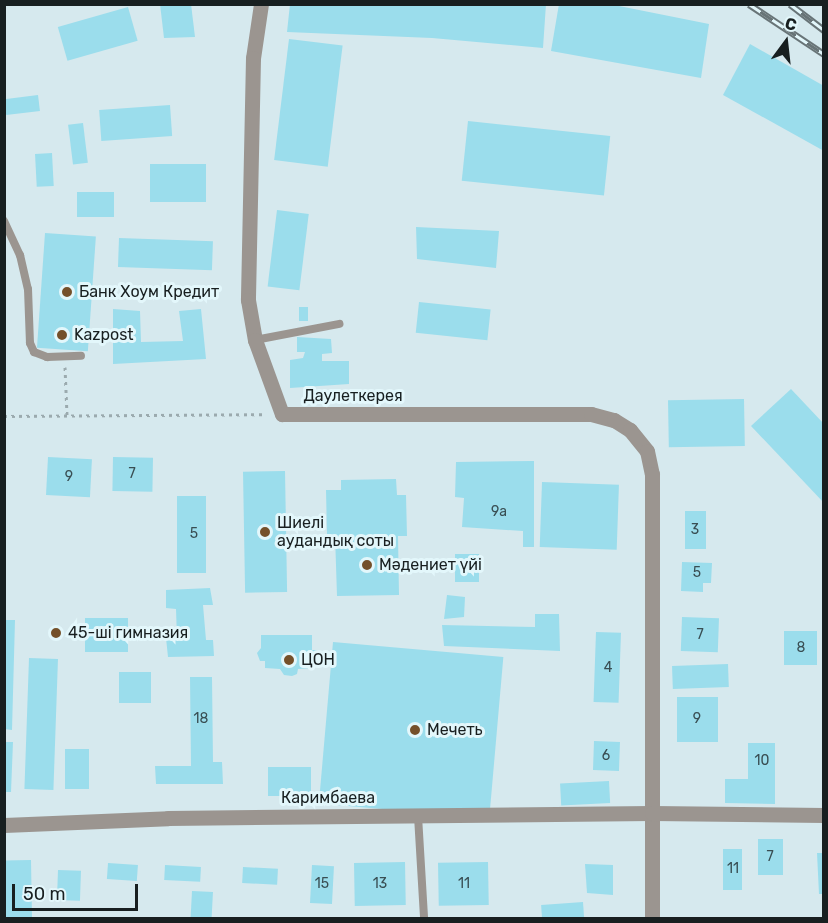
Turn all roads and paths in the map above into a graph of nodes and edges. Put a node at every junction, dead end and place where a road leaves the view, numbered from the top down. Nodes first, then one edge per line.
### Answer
1 (261, 4) edge
2 (4, 221) edge
3 (339, 324) dead end
4 (255, 340) junction
5 (65, 356) junction
6 (81, 356) dead end
7 (282, 414) junction
8 (67, 415) junction
9 (4, 416) edge
10 (652, 813) junction
11 (824, 815) edge
12 (418, 816) junction
13 (4, 825) edge
14 (424, 918) edge
15 (652, 918) edge

1 - 4 street, Даулеткерея
2 - 5 lane
3 - 4 lane
4 - 7 street, Даулеткерея
5 - 6 lane
5 - 8 path
7 - 8 path
7 - 10 street, Даулеткерея
8 - 9 path
10 - 11 street, Каримбаева
10 - 12 street, Каримбаева
10 - 15 street
12 - 13 street, Каримбаева
12 - 14 lane

